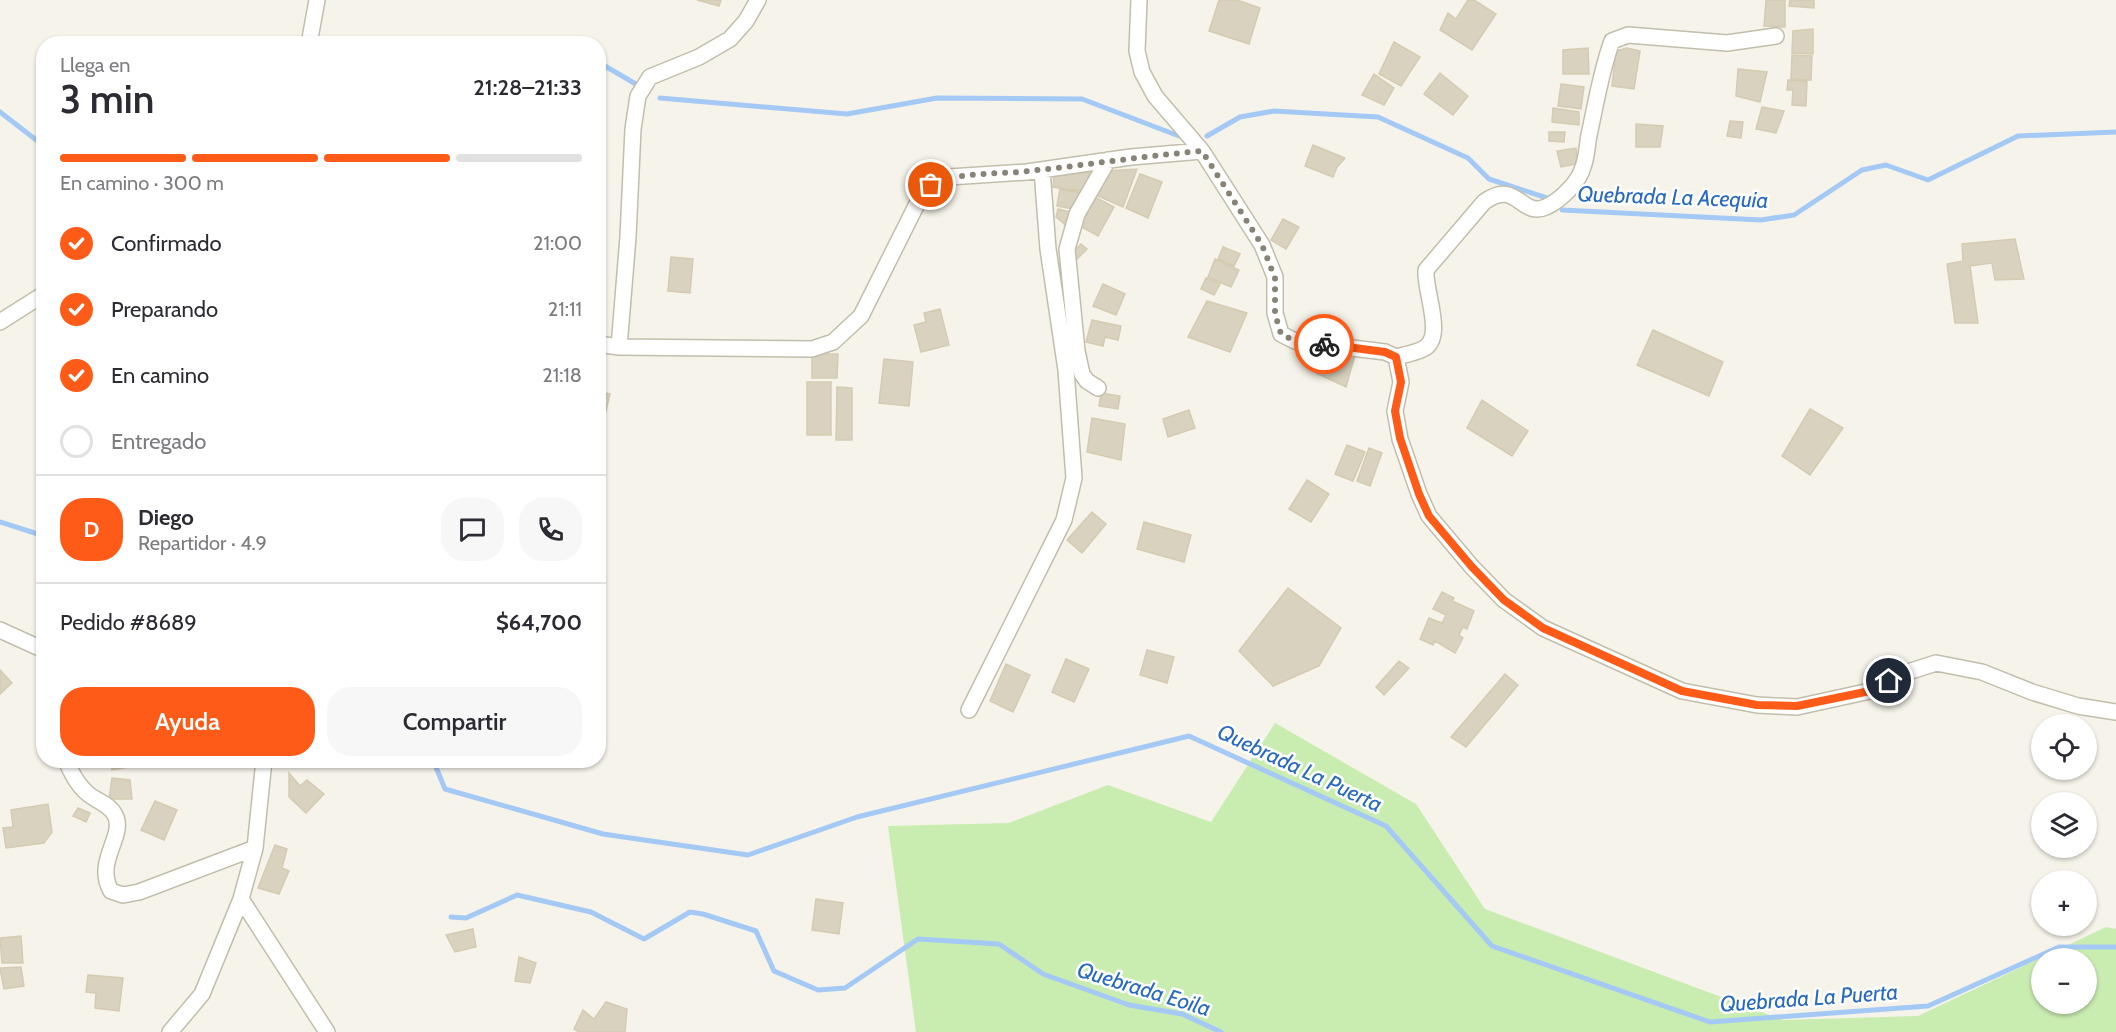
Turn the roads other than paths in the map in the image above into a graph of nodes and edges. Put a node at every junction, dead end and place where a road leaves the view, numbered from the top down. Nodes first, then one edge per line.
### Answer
1 (318, 0) edge
2 (758, 0) edge
3 (1139, 0) edge
4 (311, 36) edge
5 (1776, 36) dead end
6 (1202, 151) junction
7 (1108, 160) junction
8 (1042, 170) junction
9 (36, 299) edge
10 (0, 322) edge
11 (606, 345) edge
12 (619, 347) junction
13 (1396, 357) junction
14 (1098, 388) dead end
15 (0, 630) edge
16 (36, 646) edge
17 (969, 711) dead end
18 (2116, 712) edge
19 (71, 768) edge
20 (263, 768) edge
21 (255, 848) junction
22 (241, 899) junction
23 (167, 1032) edge
24 (327, 1032) edge

1 - 4 street
2 - 12 street
3 - 6 street
5 - 13 street
6 - 7 street
6 - 13 street
7 - 8 street
7 - 14 street
8 - 12 street
8 - 17 street
9 - 10 street
11 - 12 street
13 - 18 street
15 - 16 street
19 - 21 street
20 - 21 street
21 - 22 street
22 - 23 street
22 - 24 street

